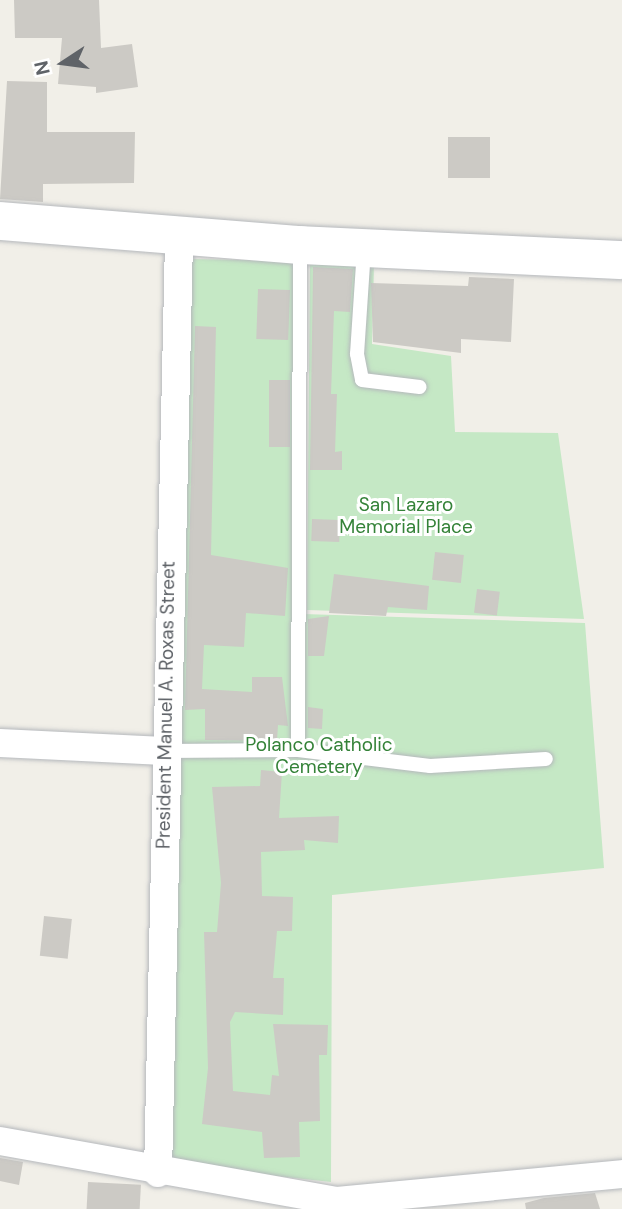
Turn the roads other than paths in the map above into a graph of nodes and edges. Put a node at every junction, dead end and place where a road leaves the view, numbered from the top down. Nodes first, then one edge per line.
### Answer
1 (0, 221) edge
2 (178, 237) junction
3 (300, 245) junction
4 (365, 248) junction
5 (622, 260) edge
6 (420, 387) dead end
7 (0, 743) edge
8 (298, 750) junction
9 (164, 751) junction
10 (546, 759) dead end
11 (0, 1141) edge
12 (158, 1173) junction
13 (622, 1174) edge

1 - 2 main road
2 - 3 main road
2 - 9 street, President Manuel A. Roxas Street
3 - 4 main road
3 - 8 lane
4 - 5 main road
4 - 6 lane
7 - 9 street
8 - 9 lane
8 - 10 lane
9 - 12 street, President Manuel A. Roxas Street
11 - 12 street
12 - 13 street

